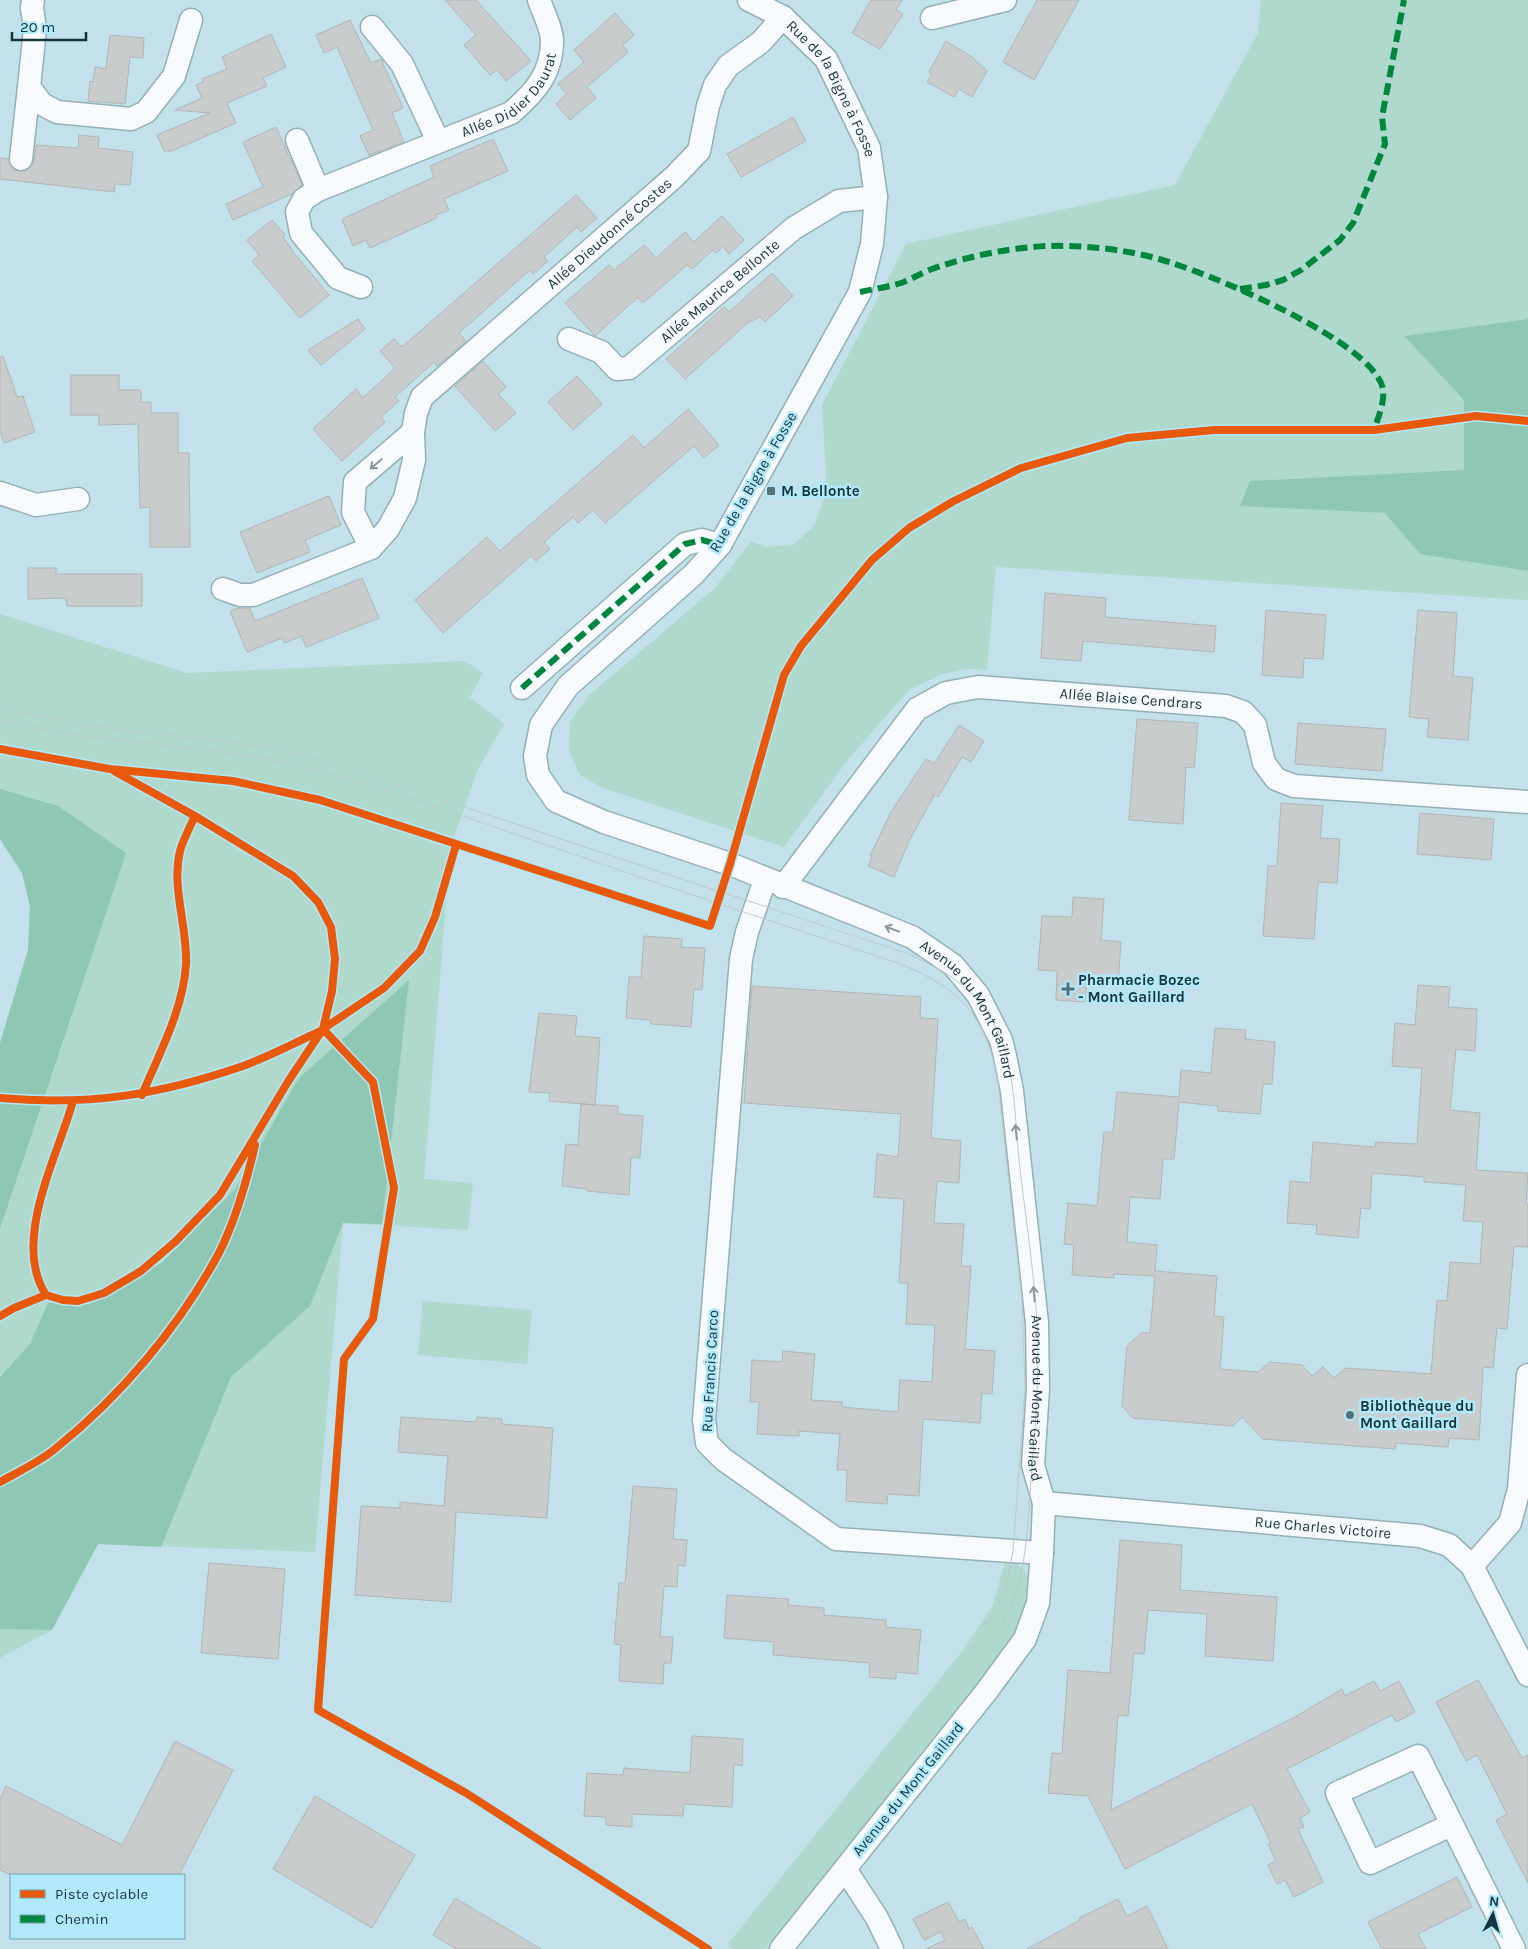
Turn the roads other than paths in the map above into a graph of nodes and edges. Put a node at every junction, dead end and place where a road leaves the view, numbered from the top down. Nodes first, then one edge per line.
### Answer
1 (33, 0) edge
2 (539, 0) edge
3 (749, 0) edge
4 (1005, 0) edge
5 (783, 17) junction
6 (932, 18) dead end
7 (191, 20) dead end
8 (372, 27) dead end
9 (29, 87) junction
10 (297, 140) dead end
11 (438, 141) junction
12 (21, 159) dead end
13 (318, 190) junction
14 (876, 197) junction
15 (361, 287) dead end
16 (569, 339) dead end
17 (413, 432) junction
18 (0, 493) edge
19 (78, 499) dead end
20 (720, 545) junction
21 (371, 548) junction
22 (224, 589) dead end
23 (522, 688) dead end
24 (1528, 802) edge
25 (774, 883) junction
26 (1528, 1375) edge
27 (1044, 1503) junction
28 (1042, 1553) junction
29 (1472, 1566) junction
30 (1528, 1675) edge
31 (1451, 1825) junction
32 (845, 1869) junction
33 (781, 1949) edge
34 (892, 1949) edge
35 (1514, 1949) edge

1 - 9 street
2 - 11 street, Allée Didier Daurat
3 - 5 street, Rue de la Bigne à Fosse
4 - 6 street
5 - 14 street, Rue de la Bigne à Fosse
5 - 17 street, Allée Dieudonné Costes
7 - 9 street
8 - 11 street, Allée Didier Daurat
9 - 12 street
10 - 13 street
11 - 13 street, Allée Didier Daurat
13 - 15 street, Allée Didier Daurat
14 - 16 street, Allée Maurice Bellonte
14 - 20 street, Rue de la Bigne à Fosse
17 - 21 street, Allée Dieudonné Costes
17 -> 21 street
18 - 19 street
20 - 23 street
20 - 25 street, Rue de la Bigne à Fosse
21 - 22 street, Allée Dieudonné Costes
24 - 25 street, Allée Blaise Cendrars
27 -> 25 street, Avenue du Mont Gaillard
25 - 28 street, Rue Francis Carco
26 - 29 street
27 - 28 street, Avenue du Mont Gaillard
27 - 29 street, Rue Charles Victoire
28 - 32 street, Avenue du Mont Gaillard
29 - 30 street, Rue Charles Victoire
31 - 31 street
31 - 35 street
32 - 33 street, Avenue du Mont Gaillard
32 - 34 street

